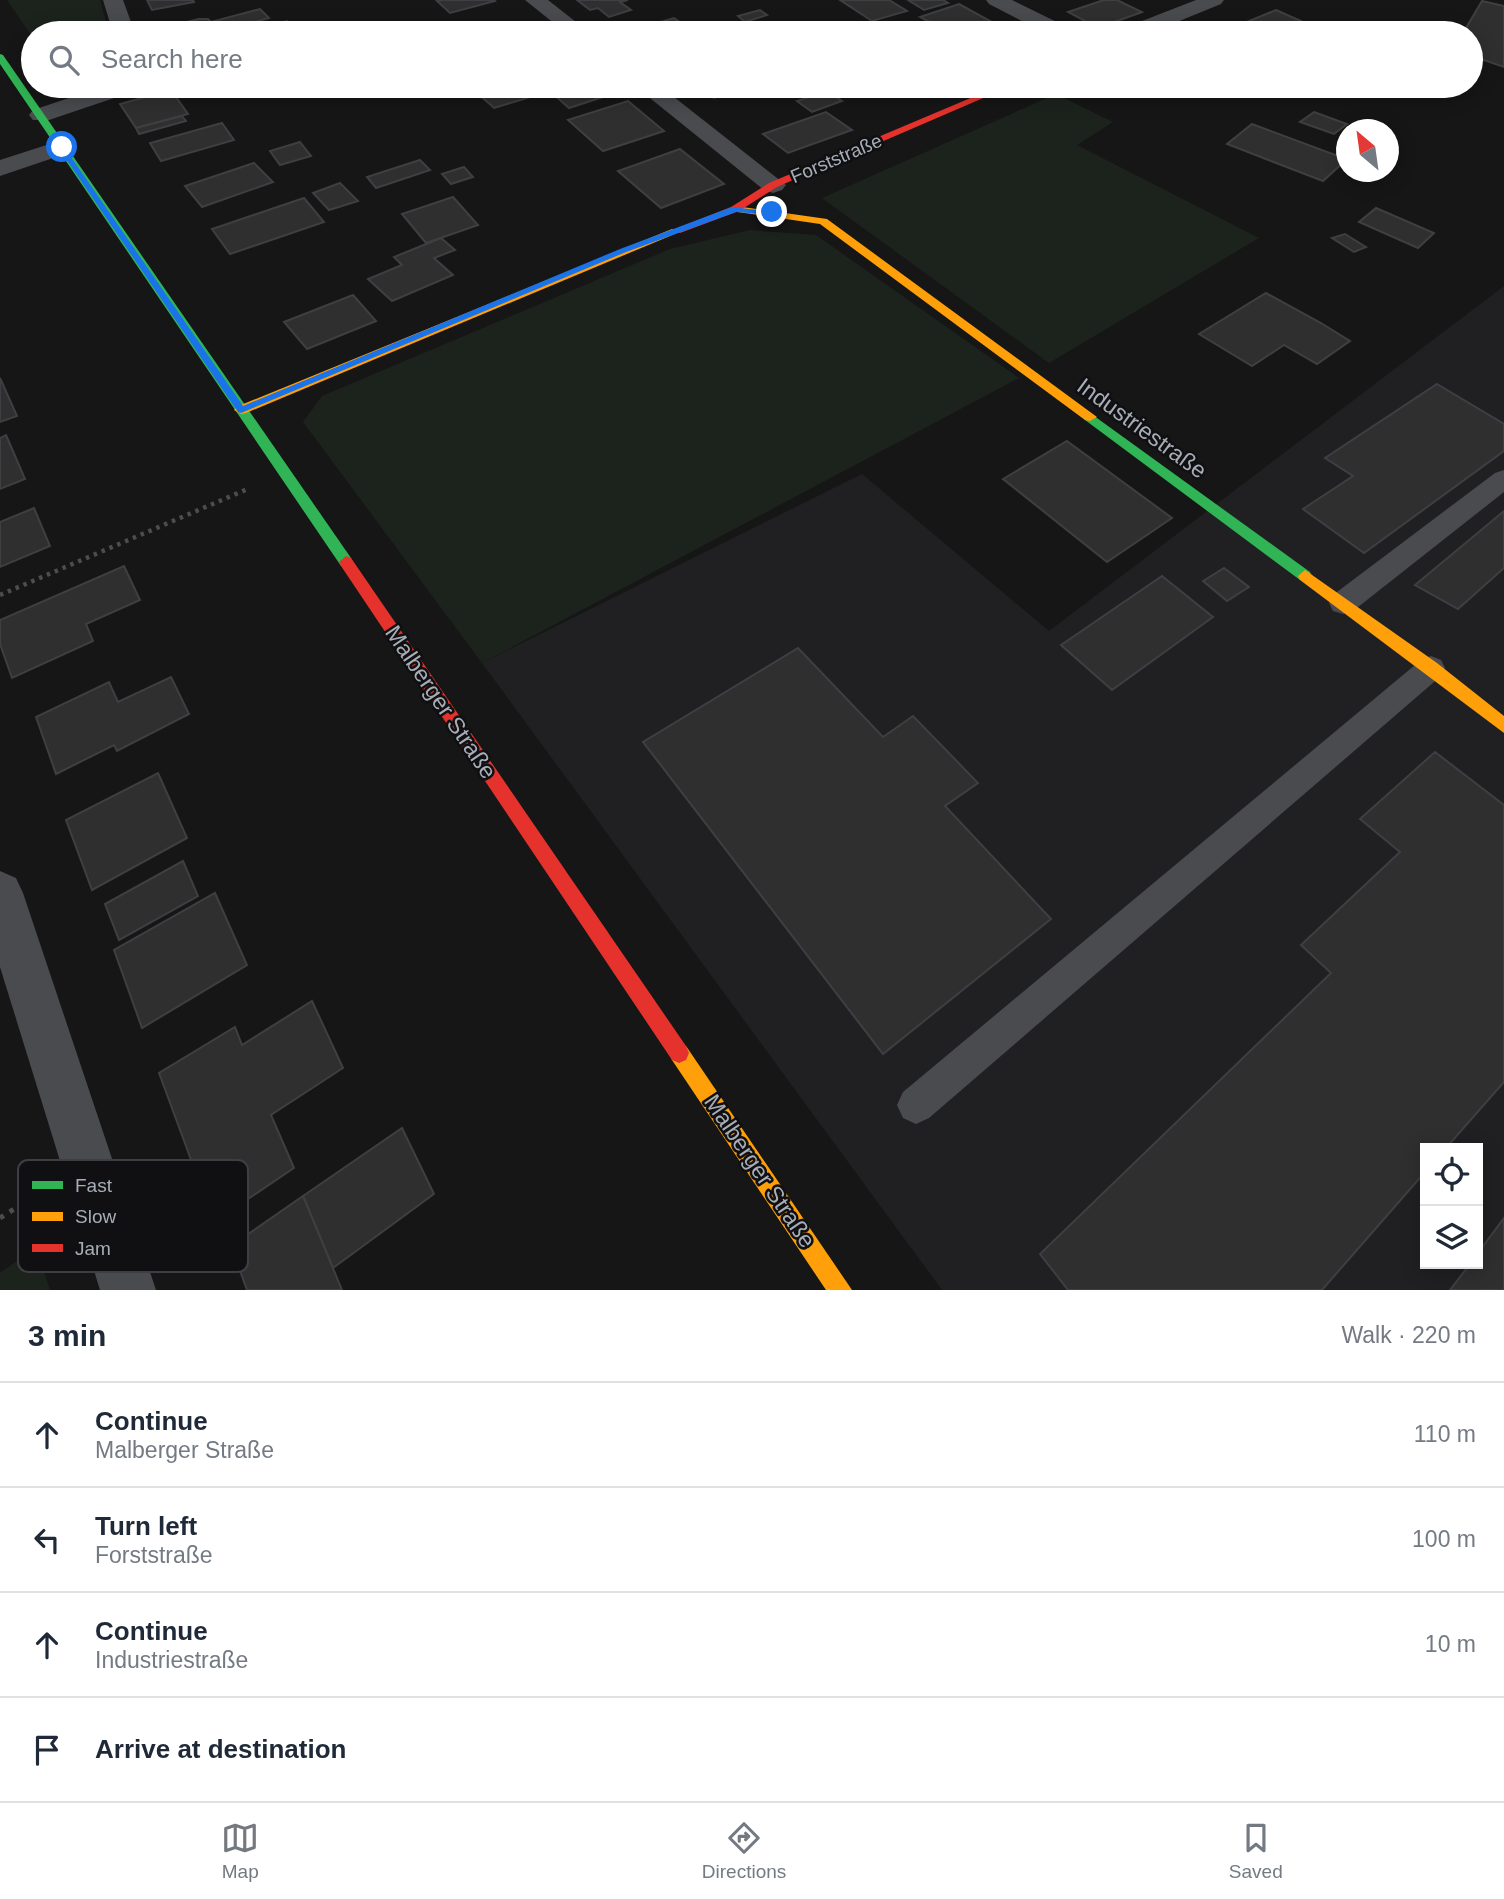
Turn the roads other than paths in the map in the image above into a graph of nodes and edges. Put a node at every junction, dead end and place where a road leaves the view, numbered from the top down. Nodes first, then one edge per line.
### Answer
1 (113, 0) edge
2 (536, 0) edge
3 (996, 0) edge
4 (1214, 0) edge
5 (120, 21) edge
6 (563, 21) edge
7 (1037, 21) edge
8 (1162, 21) edge
9 (0, 57) edge
10 (21, 87) edge
11 (28, 98) edge
12 (93, 98) edge
13 (661, 98) edge
14 (978, 98) edge
15 (41, 116) junction
16 (62, 147) junction
17 (0, 168) edge
18 (773, 185) junction
19 (735, 209) junction
20 (241, 410) junction
21 (1504, 480) edge
22 (1343, 603) junction
23 (1431, 668) junction
24 (1504, 726) edge
25 (0, 893) edge
26 (916, 1105) dead end
27 (86, 1160) edge
28 (122, 1272) edge
29 (128, 1290) edge
30 (840, 1290) edge

1 - 5 street
2 - 6 street
3 - 7 street
4 - 8 street
9 - 10 street, Malberger Straße
11 - 15 street, Malberger Straße
12 - 15 street
13 - 18 street
14 - 18 street, Forststraße
15 - 16 street, Malberger Straße
16 - 17 street
16 - 20 street, Malberger Straße
18 - 19 street, Forststraße
19 - 20 street, Forststraße
19 - 22 street, Industriestraße
20 - 30 street, Malberger Straße
21 - 22 lane
22 - 23 street, Industriestraße
23 - 24 street, Industriestraße
23 - 26 lane
25 - 27 street
28 - 29 street

